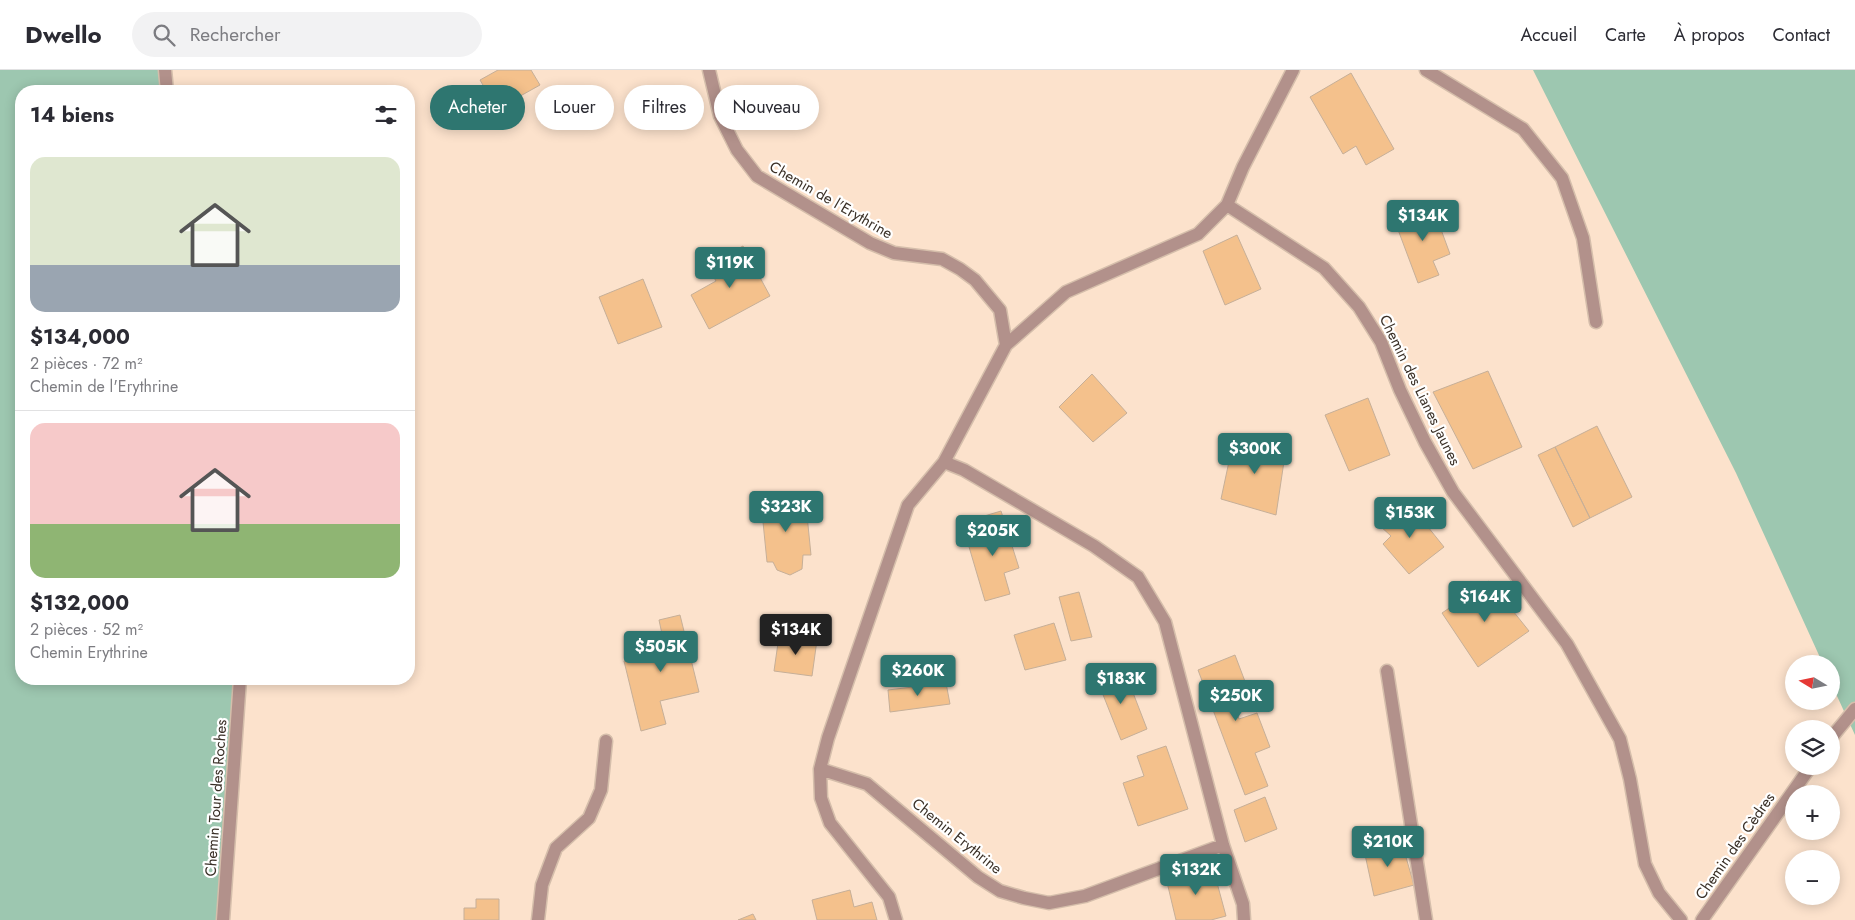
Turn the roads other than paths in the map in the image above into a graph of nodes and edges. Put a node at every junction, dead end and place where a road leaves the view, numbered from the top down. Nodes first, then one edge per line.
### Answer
1 (164, 70) edge
2 (709, 70) edge
3 (1293, 70) edge
4 (1426, 70) edge
5 (166, 85) edge
6 (1226, 205) junction
7 (1596, 322) dead end
8 (1006, 346) junction
9 (944, 462) junction
10 (1387, 670) dead end
11 (240, 685) edge
12 (1855, 709) edge
13 (1840, 727) edge
14 (606, 741) dead end
15 (820, 769) junction
16 (1805, 775) edge
17 (1223, 844) junction
18 (223, 920) edge
19 (538, 920) edge
20 (896, 920) edge
21 (1244, 920) edge
22 (1426, 920) edge
23 (1681, 920) edge
24 (1702, 920) edge

1 - 5 street
2 - 8 street, Chemin de l'Erythrine
3 - 6 street
4 - 7 street
6 - 8 street
6 - 23 street, Chemin des Lianes Jaunes
8 - 9 street
9 - 15 street
9 - 17 street
10 - 22 street
11 - 18 street, Chemin Tour des Roches
12 - 13 street
14 - 19 street
15 - 17 street, Chemin Erythrine
15 - 20 street
16 - 24 street, Chemin des Cèdres
17 - 21 street

